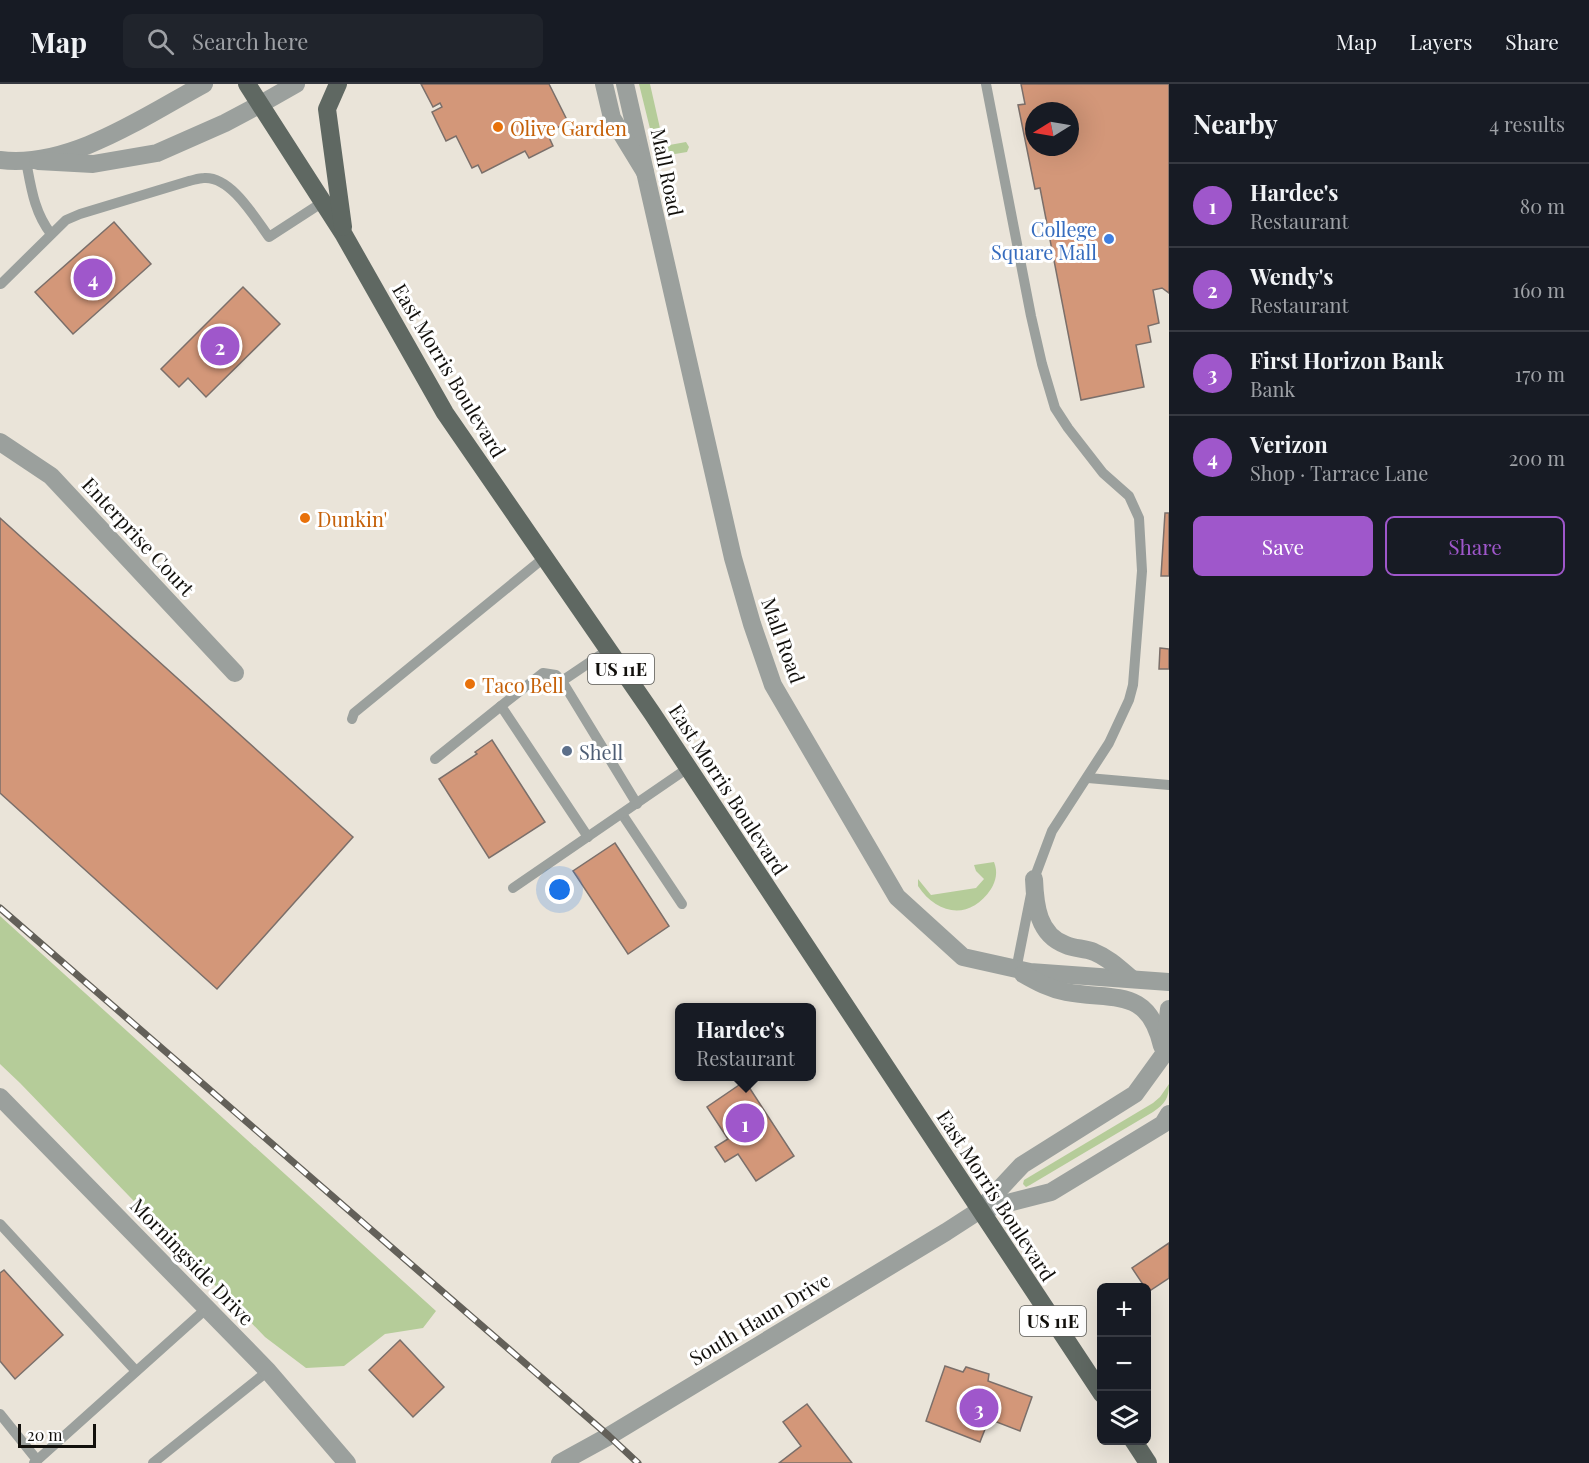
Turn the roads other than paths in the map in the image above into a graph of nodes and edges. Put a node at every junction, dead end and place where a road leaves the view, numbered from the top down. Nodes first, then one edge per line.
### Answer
1 (204, 84) edge
2 (247, 84) edge
3 (296, 84) edge
4 (338, 84) edge
5 (604, 84) edge
6 (625, 84) edge
7 (986, 84) edge
8 (259, 105) junction
9 (0, 160) edge
10 (32, 161) junction
11 (645, 172) junction
12 (323, 202) junction
13 (51, 234) junction
14 (344, 235) junction
15 (1, 284) edge
16 (0, 442) edge
17 (545, 557) junction
18 (608, 650) junction
19 (235, 673) dead end
20 (562, 681) junction
21 (501, 706) junction
22 (352, 719) dead end
23 (435, 759) dead end
24 (688, 768) junction
25 (1088, 778) junction
26 (1169, 785) edge
27 (637, 804) junction
28 (622, 814) junction
29 (588, 837) junction
30 (1034, 879) junction
31 (513, 888) dead end
32 (681, 904) dead end
33 (1016, 970) junction
34 (1132, 979) junction
35 (1169, 982) edge
36 (1169, 1009) edge
37 (1164, 1054) junction
38 (0, 1097) edge
39 (1169, 1114) edge
40 (980, 1210) junction
41 (0, 1224) edge
42 (207, 1308) junction
43 (136, 1371) junction
44 (268, 1371) junction
45 (1099, 1391) edge
46 (0, 1414) edge
47 (1136, 1445) edge
48 (36, 1462) edge
49 (153, 1463) edge
50 (347, 1463) edge
51 (560, 1463) edge
52 (1148, 1463) edge

1 - 10 street
2 - 8 main road, East Morris Boulevard / US 11E
3 - 8 street
4 - 14 main road
5 - 11 street
6 - 11 street, Mall Road
7 - 25 lane
8 - 10 street
8 - 12 main road, East Morris Boulevard / US 11E
9 - 10 street
10 - 13 lane
11 - 33 street, Mall Road
12 - 13 lane
12 - 14 main road, East Morris Boulevard / US 11E
13 - 15 lane
14 - 17 main road, East Morris Boulevard / US 11E
16 - 19 street, Enterprise Court
17 - 18 main road, East Morris Boulevard / US 11E
17 - 22 lane
18 - 20 lane
18 - 24 main road, East Morris Boulevard / US 11E
20 - 21 lane
20 - 27 lane
21 - 23 lane
21 - 29 lane
24 - 27 lane
24 - 40 main road, East Morris Boulevard / US 11E
25 - 26 lane
25 - 30 lane
27 - 28 lane
28 - 29 lane
28 - 32 lane
29 - 31 lane
30 - 33 lane
30 - 34 street
33 - 34 street, Mall Road
33 - 37 street
34 - 35 street, Mall Road
36 - 37 street, South Haun Drive
37 - 40 street, South Haun Drive
38 - 42 street, Morningside Drive
39 - 40 street, South Haun Drive
40 - 45 main road, East Morris Boulevard / US 11E
40 - 51 street, South Haun Drive
41 - 43 lane
42 - 43 lane
42 - 44 street, Morningside Drive
43 - 48 lane
44 - 49 lane
44 - 50 street, Morningside Drive
46 - 48 lane
47 - 52 main road

